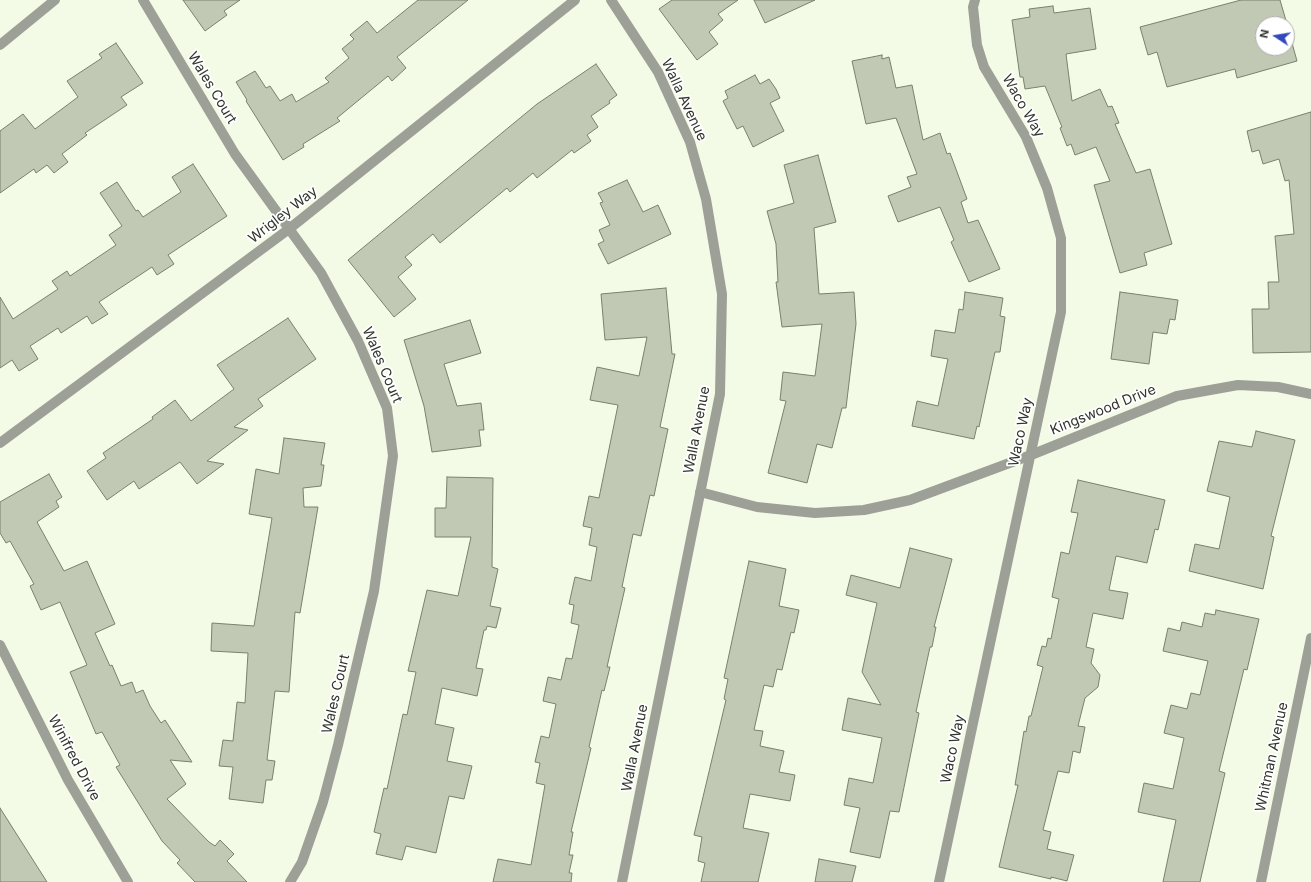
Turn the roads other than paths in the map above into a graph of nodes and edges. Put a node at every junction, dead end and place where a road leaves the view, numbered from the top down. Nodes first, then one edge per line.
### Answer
1 (56, 0) edge
2 (143, 0) edge
3 (575, 0) edge
4 (611, 0) edge
5 (975, 0) edge
6 (0, 45) edge
7 (289, 229) junction
8 (1311, 394) edge
9 (0, 443) edge
10 (1031, 455) junction
11 (700, 492) junction
12 (1311, 638) edge
13 (0, 645) edge
14 (128, 882) edge
15 (290, 882) edge
16 (622, 882) edge
17 (939, 882) edge
18 (1261, 882) edge

1 - 6 street
2 - 7 street, Wales Court
3 - 7 street, Wrigley Way
4 - 11 street, Walla Avenue
5 - 10 street, Waco Way
7 - 9 street, Wrigley Way
7 - 15 street, Wales Court
8 - 10 street, Kingswood Drive
10 - 11 street, Kingswood Drive
10 - 17 street, Waco Way
11 - 16 street, Walla Avenue
12 - 18 street, Whitman Avenue
13 - 14 street, Winifred Drive

